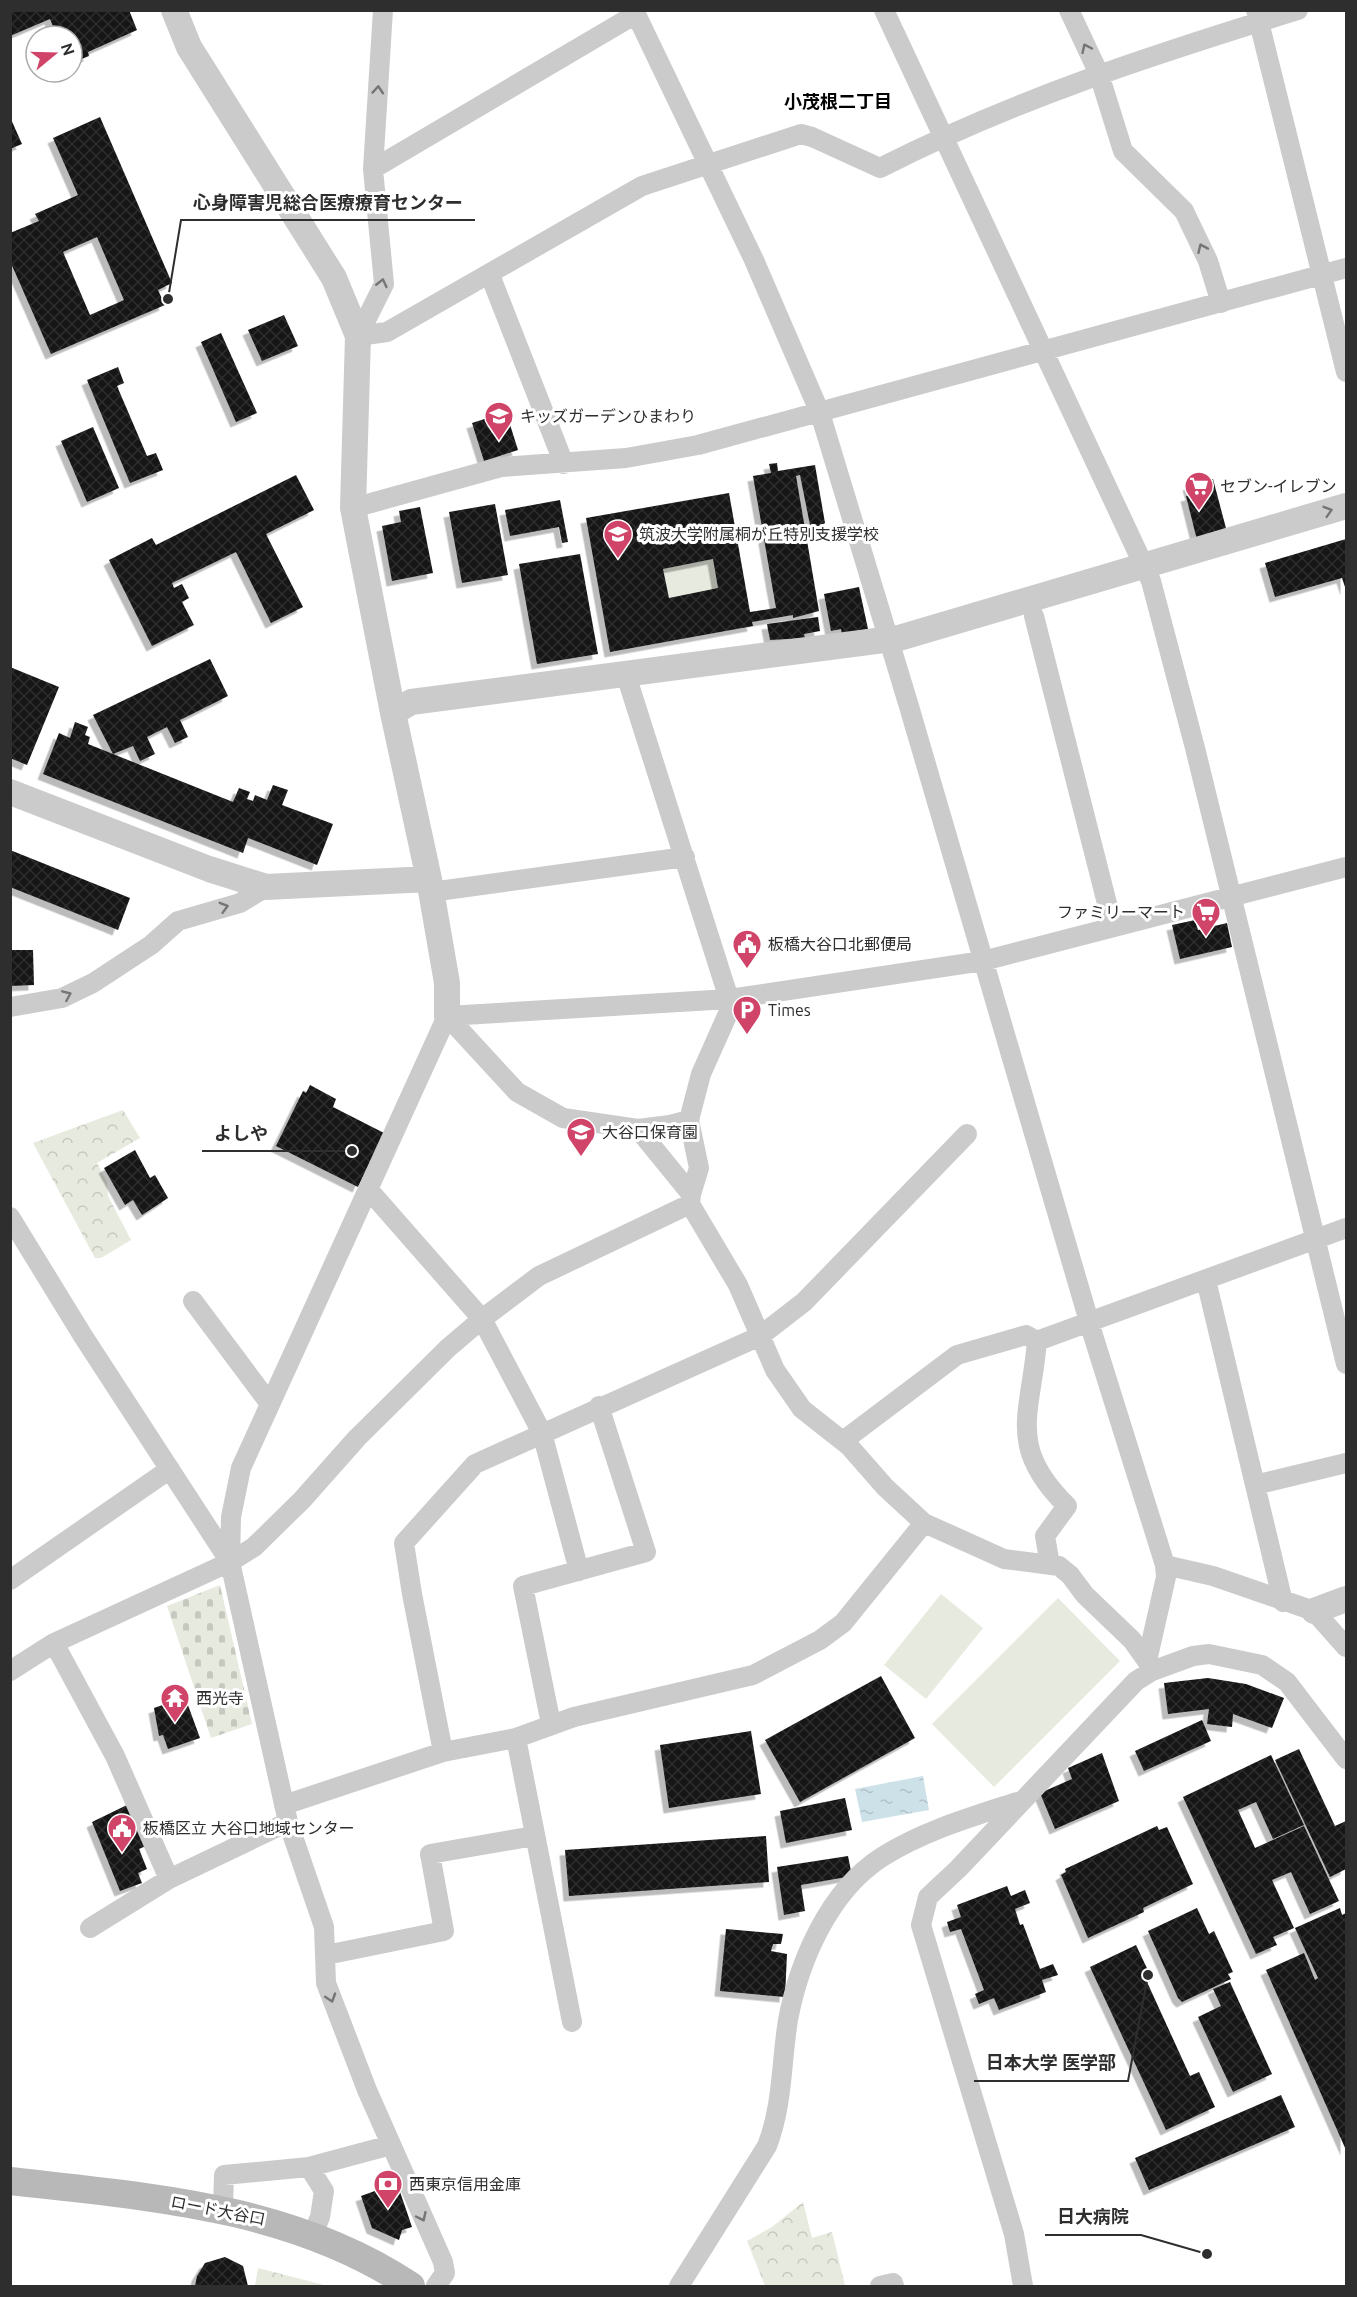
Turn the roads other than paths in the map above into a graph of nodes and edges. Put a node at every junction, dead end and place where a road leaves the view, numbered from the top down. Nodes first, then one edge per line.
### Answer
1 (174, 10) edge
2 (383, 10) edge
3 (884, 10) edge
4 (1069, 10) edge
5 (1298, 10) edge
6 (635, 13) edge
7 (1258, 16) edge
8 (1099, 74) junction
9 (943, 136) junction
10 (706, 164) junction
11 (373, 169) junction
12 (1347, 268) edge
13 (490, 275) junction
14 (1322, 275) junction
15 (1221, 303) junction
16 (358, 336) junction
17 (1042, 353) junction
18 (1347, 372) edge
19 (820, 413) junction
20 (564, 464) junction
21 (1347, 506) edge
22 (353, 508) junction
23 (1347, 524) edge
24 (1147, 574) junction
25 (1034, 616) junction
26 (890, 648) junction
27 (628, 682) junction
28 (393, 713) junction
29 (10, 792) edge
30 (685, 857) junction
31 (1347, 867) edge
32 (430, 886) junction
33 (266, 887) junction
34 (1231, 896) junction
35 (1113, 927) junction
36 (983, 961) junction
37 (729, 999) junction
38 (10, 1007) edge
39 (447, 1016) junction
40 (689, 1120) junction
41 (638, 1129) junction
42 (968, 1134) dead end
43 (368, 1189) junction
44 (690, 1199) junction
45 (10, 1217) edge
46 (1347, 1228) edge
47 (1315, 1240) junction
48 (1206, 1280) junction
49 (194, 1301) dead end
50 (482, 1319) junction
51 (1089, 1321) junction
52 (760, 1336) junction
53 (1037, 1341) junction
54 (1347, 1364) edge
55 (270, 1404) junction
56 (599, 1406) junction
57 (542, 1432) junction
58 (843, 1441) junction
59 (1347, 1463) edge
60 (170, 1469) junction
61 (1255, 1485) junction
62 (924, 1523) junction
63 (230, 1562) junction
64 (1050, 1565) junction
65 (1165, 1565) junction
66 (579, 1571) junction
67 (10, 1580) edge
68 (1347, 1599) edge
69 (1283, 1602) junction
70 (1314, 1611) junction
71 (54, 1643) junction
72 (1347, 1647) edge
73 (1150, 1666) junction
74 (10, 1671) edge
75 (551, 1724) junction
76 (516, 1738) junction
77 (443, 1752) junction
78 (1347, 1760) edge
79 (1023, 1800) junction
80 (286, 1813) junction
81 (534, 1836) junction
82 (169, 1879) junction
83 (90, 1928) dead end
84 (326, 1955) junction
85 (572, 2022) dead end
86 (392, 2145) junction
87 (309, 2167) junction
88 (10, 2181) edge
89 (223, 2209) junction
90 (312, 2236) junction
91 (411, 2286) edge
92 (436, 2286) edge
93 (679, 2286) edge
94 (879, 2286) edge
95 (894, 2286) edge
96 (1023, 2286) edge

1 - 16 street
11 -> 2 street
3 - 9 street
8 -> 4 street
5 - 7 street
6 - 10 street
6 - 11 street
7 - 8 street
7 - 14 street
8 - 9 street
15 -> 8 street
9 - 10 street
9 - 17 street
10 - 13 street
10 - 19 street
16 -> 11 street
12 - 14 street
13 - 16 street
13 - 20 street
14 - 15 street
14 - 18 street
15 - 17 street
16 - 22 street
17 - 19 street
17 - 24 street
19 - 20 street
19 - 26 street
20 - 22 street
24 -> 21 street
22 - 28 street
23 - 24 street
24 - 25 street
24 - 26 street
24 - 34 street
25 - 26 street
25 - 35 street
26 - 27 street
26 - 36 street
27 - 28 street
27 - 30 street
28 - 32 street
29 - 33 street
30 - 32 street
30 - 37 street
31 - 34 street
32 - 33 street
32 - 39 street
38 -> 33 street
34 - 35 street
34 - 47 street
35 - 36 street
36 - 37 street
36 - 51 street
37 - 39 street
37 - 40 street
39 - 41 street
39 - 43 street
40 - 41 street
40 - 44 street
41 - 44 street
42 - 52 street
43 - 50 street
43 - 55 street
44 - 50 street
44 - 52 street
45 - 60 street
46 - 47 street
47 - 48 street
47 - 54 street
48 - 51 street
48 - 61 street
49 - 55 street
50 - 57 street
50 - 63 street
51 - 53 street
51 - 65 street
52 - 56 street
52 - 58 street
53 - 58 street
53 - 64 street
55 - 63 street
56 - 57 street
56 - 66 street
57 - 66 street
57 - 77 street
58 - 62 street
59 - 61 street
60 - 63 street
60 - 67 street
61 - 69 street
62 - 64 street
62 - 75 street
63 - 71 street
63 - 80 street
64 - 73 street
65 - 69 street
65 - 73 street
66 - 75 street
68 - 70 street
69 - 70 street
70 - 72 street
71 - 74 street
71 - 82 street
73 - 78 street
73 - 79 street
75 - 76 street
76 - 77 street
76 - 81 street
77 - 80 street
79 - 93 street
79 - 96 street
80 - 82 street
80 - 84 street
81 - 84 street
81 - 85 street
82 - 83 street
84 -> 86 street
86 - 87 street
86 -> 92 street
87 - 89 street
87 - 90 street
88 - 89 main road, ロード大谷口
89 - 90 main road, ロード大谷口
90 - 91 main road, ロード大谷口
94 - 95 street

